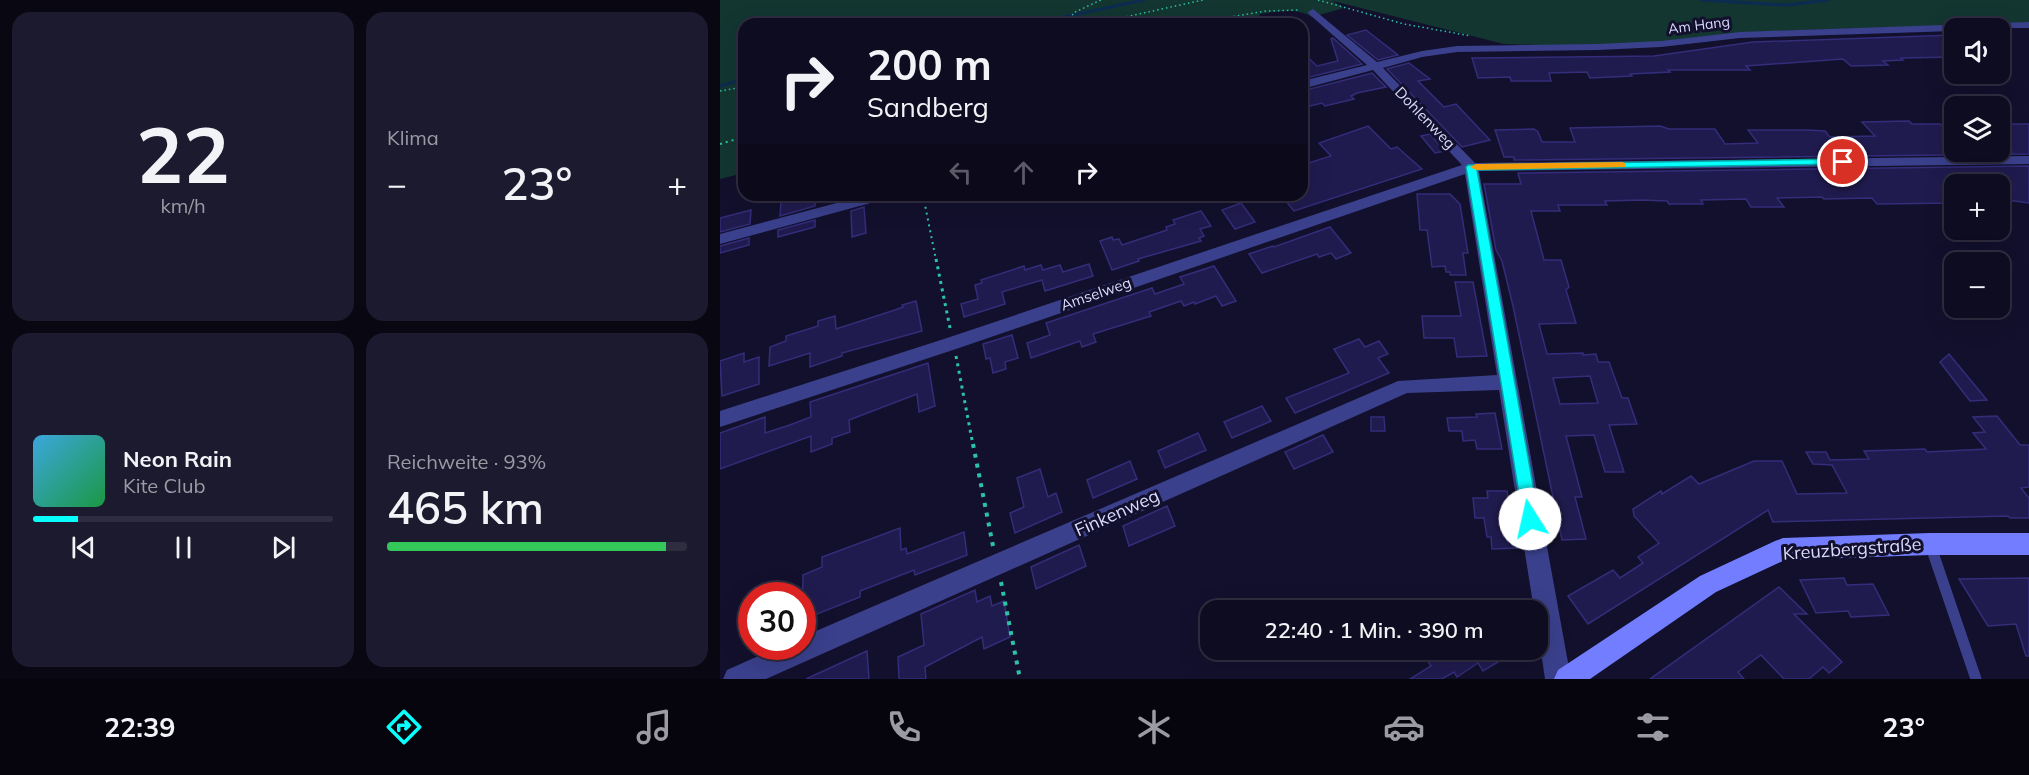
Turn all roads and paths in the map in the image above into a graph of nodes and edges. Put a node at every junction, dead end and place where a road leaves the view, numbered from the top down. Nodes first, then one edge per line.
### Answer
1 (1101, 0) edge
2 (1203, 0) edge
3 (1318, 0) edge
4 (1313, 12) joint
5 (1071, 18) edge
6 (1121, 18) edge
7 (1225, 18) edge
8 (2029, 25) edge
9 (1478, 38) dead end
10 (1375, 66) junction
11 (1308, 83) edge
12 (738, 88) edge
13 (720, 91) edge
14 (738, 139) edge
15 (720, 144) edge
16 (2029, 160) edge
17 (1471, 167) junction
18 (862, 201) edge
19 (924, 201) edge
20 (720, 239) edge
21 (953, 343) junction
22 (1507, 382) junction
23 (720, 419) edge
24 (1930, 544) junction
25 (2026, 547) edge
26 (997, 565) junction
27 (736, 679) edge
28 (1020, 679) edge
29 (1558, 679) edge
30 (1567, 679) edge
31 (1976, 679) edge

1 - 5 path
2 - 6 path
3 - 9 path
4 - 7 path
4 - 10 street, Dohlenweg
8 - 10 street, Am Hang
10 - 11 street, Am Hang
10 - 17 street, Dohlenweg
12 - 13 path
14 - 15 path
16 - 17 street, Amselweg
17 - 21 street, Amselweg
17 - 22 street
18 - 20 street
19 - 21 path
21 - 23 street, Amselweg
21 - 26 path
22 - 26 street, Finkenweg
22 - 29 street
24 - 25 street, Kreuzbergstraße
24 - 30 street, Kreuzbergstraße
24 - 31 lane
26 - 27 street, Finkenweg
26 - 28 path

